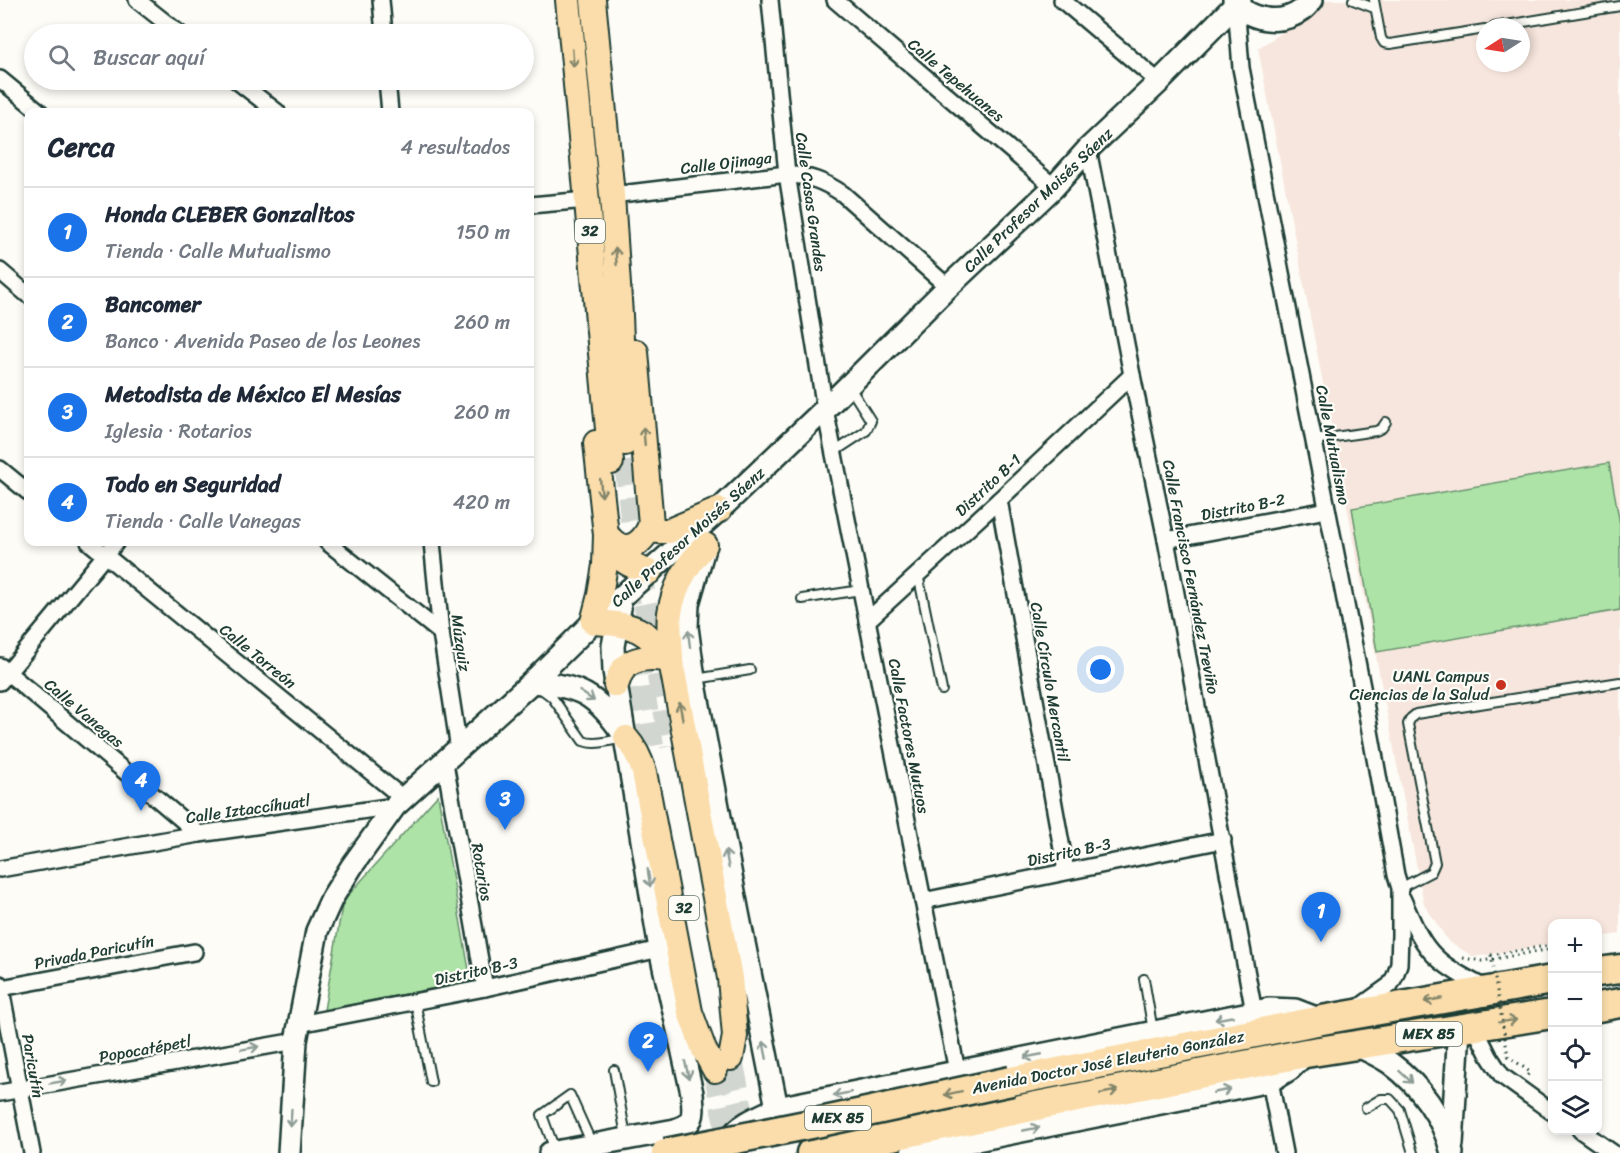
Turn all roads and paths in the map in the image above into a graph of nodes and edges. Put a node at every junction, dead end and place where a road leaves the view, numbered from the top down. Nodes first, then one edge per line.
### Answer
1 (137, 0) edge
2 (381, 0) edge
3 (568, 0) edge
4 (593, 0) edge
5 (770, 0) edge
6 (835, 0) edge
7 (1062, 0) edge
8 (1312, 0) edge
9 (1353, 0) edge
10 (1236, 1) edge
11 (1374, 4) edge
12 (1620, 6) edge
13 (1530, 21) edge
14 (167, 24) edge
15 (383, 24) edge
16 (1476, 30) edge
17 (0, 79) edge
18 (1159, 82) junction
19 (249, 90) edge
20 (388, 90) edge
21 (35, 108) edge
22 (272, 108) edge
23 (390, 108) edge
24 (1088, 149) junction
25 (787, 174) junction
26 (1054, 187) junction
27 (612, 195) junction
28 (586, 200) junction
29 (534, 205) edge
30 (594, 264) junction
31 (0, 271) edge
32 (948, 287) junction
33 (24, 292) edge
34 (620, 315) junction
35 (1132, 375) junction
36 (848, 386) junction
37 (825, 409) junction
38 (1386, 422) dead end
39 (1314, 440) junction
40 (834, 452) junction
41 (0, 469) edge
42 (24, 489) edge
43 (999, 500) junction
44 (719, 510) junction
45 (1327, 510) junction
46 (651, 524) junction
47 (606, 535) junction
48 (1166, 540) junction
49 (705, 545) junction
50 (94, 546) edge
51 (113, 546) edge
52 (332, 546) edge
53 (432, 546) edge
54 (105, 555) junction
55 (649, 572) junction
56 (918, 574) junction
57 (861, 590) junction
58 (624, 596) junction
59 (802, 599) dead end
60 (867, 621) junction
61 (592, 622) junction
62 (616, 623) junction
63 (441, 633) junction
64 (671, 661) junction
65 (750, 670) dead end
66 (3, 673) edge
67 (532, 682) junction
68 (1620, 682) edge
69 (616, 685) junction
70 (695, 688) junction
71 (942, 690) dead end
72 (626, 738) junction
73 (662, 746) tunnel mouth
74 (452, 756) junction
75 (399, 802) junction
76 (199, 834) junction
77 (1223, 840) junction
78 (0, 869) edge
79 (1066, 871) junction
80 (1400, 890) junction
81 (923, 901) junction
82 (1548, 948) edge
83 (1548, 948) edge
84 (660, 950) junction
85 (194, 952) dead end
86 (1457, 954) dead end
87 (1620, 969) edge
88 (1602, 971) edge
89 (1144, 979) dead end
90 (1548, 981) edge
91 (0, 986) edge
92 (485, 988) junction
93 (1489, 990) junction
94 (415, 1001) junction
95 (1620, 1003) edge
96 (1602, 1006) edge
97 (1254, 1012) junction
98 (1548, 1015) edge
99 (1336, 1017) junction
100 (1467, 1028) junction
101 (297, 1032) junction
102 (1153, 1032) junction
103 (1357, 1045) junction
104 (1306, 1053) junction
105 (726, 1065) junction
106 (614, 1070) dead end
107 (957, 1071) junction
108 (1530, 1072) dead end
109 (1270, 1081) junction
110 (431, 1082) dead end
111 (18, 1089) junction
112 (0, 1093) edge
113 (777, 1108) junction
114 (1365, 1108) dead end
115 (1548, 1109) edge
116 (1586, 1135) edge
117 (592, 1145) junction
118 (624, 1146) edge
119 (946, 1150) edge
120 (553, 1152) edge
121 (1451, 1152) edge
122 (32, 1153) edge
123 (289, 1153) edge
124 (666, 1153) edge
125 (724, 1153) edge
126 (811, 1153) edge
127 (912, 1153) edge
128 (1284, 1153) edge
129 (1413, 1153) edge
130 (1613, 1153) edge

1 - 14 street
2 - 15 street
3 -> 28 main road, 32
4 - 27 main road, 32
5 - 25 street, Calle Casas Grandes
6 - 26 street, Calle Tepehuanes
7 - 18 street
8 - 10 street
9 - 11 lane
10 - 18 street, Calle Profesor Moisés Sáenz
10 - 39 street, Calle Mutualismo
11 - 16 lane
12 - 13 lane
17 - 21 street
18 - 24 street, Calle Profesor Moisés Sáenz
19 - 22 street
20 - 23 street
24 - 26 street, Calle Profesor Moisés Sáenz
24 - 35 street, Calle Francisco Fernández Treviño
25 - 27 street, Calle Ojinaga
25 - 32 street, Calle Ojinaga
25 - 37 street, Calle Casas Grandes
26 - 32 street, Calle Profesor Moisés Sáenz
34 -> 27 main road, 32
28 - 29 street
28 - 30 main road, 32
30 - 34 main road, 32
30 -> 47 main road
31 - 33 street
32 - 36 street, Calle Profesor Moisés Sáenz
46 -> 34 main road
35 - 43 street, Distrito B-1
35 - 48 street, Calle Francisco Fernández Treviño
36 - 37 street, Calle Profesor Moisés Sáenz
36 - 40 lane
37 - 40 street, Calle Factores Mutuos
37 - 44 street, Calle Profesor Moisés Sáenz
38 - 39 lane
39 - 45 street, Calle Mutualismo
40 - 57 street, Calle Factores Mutuos
41 - 42 street
43 - 56 street, Distrito B-1
43 - 79 street, Calle Círculo Mercantil
44 - 46 main road
44 - 49 street
44 - 55 street, Calle Profesor Moisés Sáenz
45 - 48 street, Distrito B-2
45 - 80 street, Calle Mutualismo
46 - 47 main road
47 - 55 main road
47 - 61 main road
48 - 77 street, Calle Francisco Fernández Treviño
49 - 64 main road
70 -> 49 street
50 - 54 street, Calle Torreón
51 - 54 street
52 - 63 street
53 - 63 street, Múzquiz
54 - 66 street
54 - 75 street, Calle Torreón
55 - 58 street, Calle Profesor Moisés Sáenz
56 - 60 street, Distrito B-1
56 - 71 lane
57 - 59 lane
57 - 60 street, Calle Factores Mutuos
58 - 61 street, Calle Profesor Moisés Sáenz
58 - 62 street
60 - 81 street, Calle Factores Mutuos
61 - 62 main road
61 - 67 street, Calle Profesor Moisés Sáenz
62 - 64 main road
62 - 69 street
63 - 74 street, Múzquiz
64 - 69 main road
64 - 70 street
105 -> 64 main road
65 - 70 lane
66 - 76 street, Calle Vanegas
67 -> 72 street
67 - 72 lane
67 - 74 street, Calle Profesor Moisés Sáenz
68 - 80 lane
69 - 72 street
113 -> 70 street
72 -> 84 street
72 - 105 main road
73 - 105 main road, 32
74 - 75 street, Calle Profesor Moisés Sáenz
74 - 92 street, Rotarios
75 - 76 street, Calle Iztaccíhuatl
75 - 101 street, Calle Profesor Moisés Sáenz
76 - 78 street, Calle Iztaccíhuatl
77 - 79 street, Distrito B-3
77 - 97 street, Calle Francisco Fernández Treviño
79 - 81 street, Distrito B-3
80 - 93 street, Calle Mutualismo
80 - 99 street, Calle Mutualismo
81 - 107 street, Calle Factores Mutuos
82 - 86 path
83 - 108 path, bridge
84 - 92 street, Distrito B-3
84 -> 118 street
85 - 91 street, Privada Paricutín
87 - 88 highway
89 - 102 lane
90 - 93 highway, Avenida Doctor José Eleuterio González / MEX 85
91 - 111 street, Paricutín
92 - 94 street, Distrito B-3
93 -> 99 highway, Avenida Doctor José Eleuterio González / MEX 85
94 - 101 street, Distrito B-3
94 - 110 lane
95 - 96 highway
97 - 99 street
97 -> 102 street
100 -> 98 highway, Avenida Doctor José Eleuterio González / MEX 85
99 -> 124 highway, Avenida Doctor José Eleuterio González / MEX 85, bridge
100 - 103 highway, Avenida Doctor José Eleuterio González / MEX 85
100 - 115 street
100 - 121 street
111 -> 101 street, Popocatépetl
101 -> 123 street, Calle Profesor Moisés Sáenz
102 -> 107 street
103 - 104 highway, Avenida Doctor José Eleuterio González / MEX 85
103 -> 121 street
104 - 109 street
126 -> 104 highway, Avenida Doctor José Eleuterio González / MEX 85
106 - 118 lane
107 -> 113 street
119 -> 109 street
109 - 128 street
111 - 112 street, Popocatépetl
111 - 122 street, Paricutín
113 - 125 street
114 - 129 lane
116 - 130 street
117 - 118 street
117 - 120 street
117 - 120 lane
119 - 127 street

